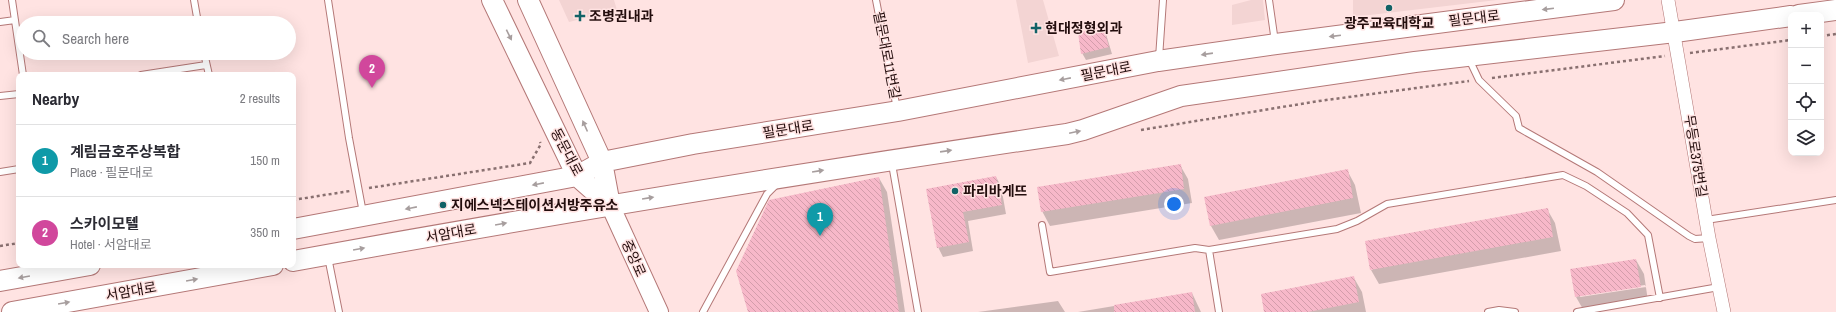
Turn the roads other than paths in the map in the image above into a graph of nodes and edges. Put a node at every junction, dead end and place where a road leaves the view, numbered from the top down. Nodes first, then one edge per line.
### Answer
1 (12, 0) edge
2 (194, 0) edge
3 (328, 0) edge
4 (492, 0) edge
5 (528, 0) edge
6 (876, 0) edge
7 (1163, 0) edge
8 (1269, 0) edge
9 (1614, 0) edge
10 (1668, 0) edge
11 (1836, 10) edge
12 (1821, 12) edge
13 (197, 16) edge
14 (1788, 16) edge
15 (14, 20) junction
16 (0, 22) edge
17 (16, 32) edge
18 (1675, 32) junction
19 (1276, 44) junction
20 (1467, 55) junction
21 (21, 60) edge
22 (205, 60) edge
23 (1158, 61) junction
24 (206, 65) junction
25 (23, 72) edge
26 (160, 72) edge
27 (207, 72) edge
28 (16, 94) edge
29 (0, 96) edge
30 (898, 111) junction
31 (891, 160) junction
32 (602, 162) junction
33 (16, 170) edge
34 (0, 172) edge
35 (577, 176) junction
36 (785, 176) junction
37 (1836, 200) edge
38 (610, 205) junction
39 (364, 216) junction
40 (1706, 220) junction
41 (1042, 225) dead end
42 (296, 228) edge
43 (1709, 238) junction
44 (1209, 250) junction
45 (327, 255) junction
46 (296, 260) edge
47 (51, 268) edge
48 (256, 268) edge
49 (0, 281) edge
50 (1719, 287) junction
51 (1660, 298) junction
52 (12, 312) edge
53 (339, 312) edge
54 (659, 312) edge
55 (703, 312) edge
56 (918, 312) edge
57 (1219, 312) edge
58 (1488, 312) edge
59 (1515, 312) edge
60 (1577, 312) edge
61 (1724, 312) edge

1 - 15 lane
2 - 13 lane
3 - 39 lane
4 -> 35 main road, 동문대로
32 -> 5 main road, 동문대로
6 - 30 lane, 필문대로11번길
7 - 23 lane
8 - 19 lane
9 -> 19 main road, 필문대로
10 - 18 street, 무등로375번길
11 - 12 main road
14 - 18 main road
15 - 16 lane
15 - 17 lane
18 - 20 main road
18 - 40 street, 무등로375번길
19 -> 23 main road, 필문대로
31 -> 20 main road
20 - 43 lane
21 - 25 lane
22 - 24 lane
23 -> 30 main road, 필문대로
24 - 26 lane
24 - 27 lane
28 - 29 lane
30 - 32 main road, 필문대로
36 -> 31 main road
31 - 56 lane
32 - 35 main road
32 - 38 main road, 동문대로
33 - 34 lane
35 - 38 main road, 동문대로
35 -> 39 main road
38 -> 36 main road
36 - 55 lane
37 - 40 lane
45 -> 38 main road, 서암대로
38 - 54 main road, 중앙로
39 - 42 main road
40 - 43 street, 무등로375번길
41 - 44 lane
43 - 50 street, 무등로375번길
44 - 51 lane
44 - 57 lane
45 - 46 main road, 서암대로
45 - 53 lane
47 -> 49 main road
52 -> 48 main road, 서암대로
50 - 51 lane
50 - 61 street, 무등로375번길
51 - 60 lane
58 - 59 lane

